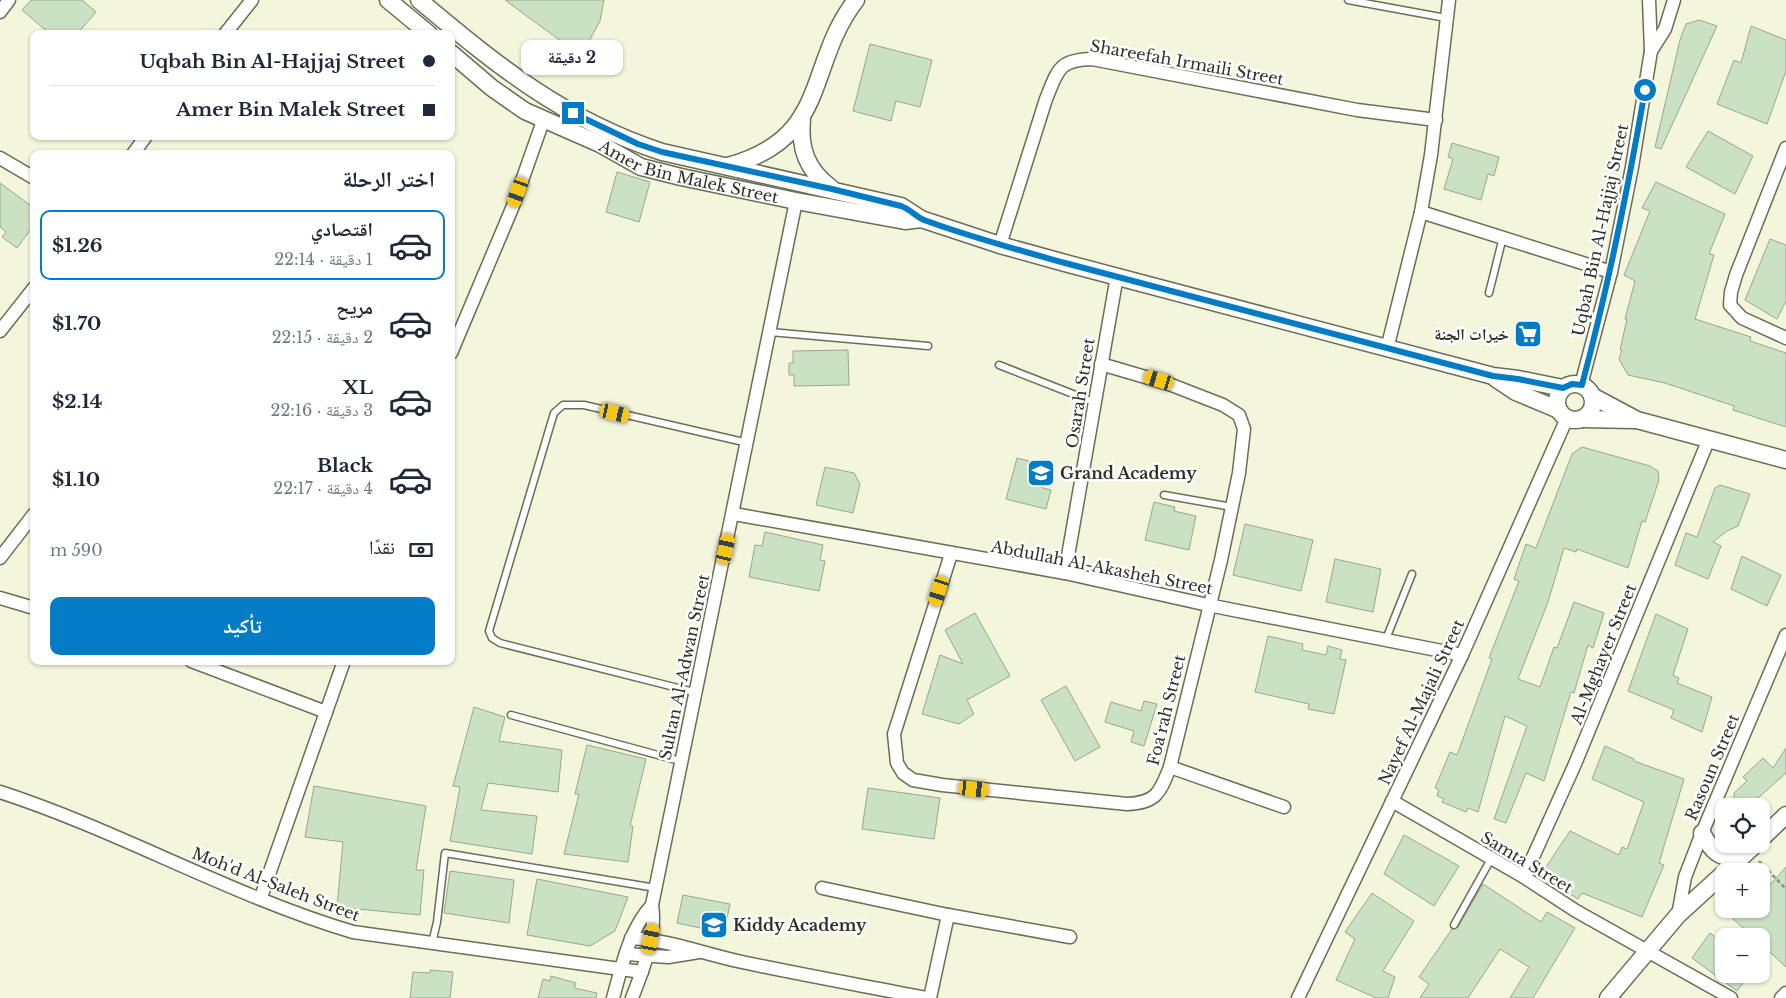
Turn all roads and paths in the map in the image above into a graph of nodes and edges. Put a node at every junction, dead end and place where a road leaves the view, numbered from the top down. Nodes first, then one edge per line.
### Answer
1 (9, 0) edge
2 (252, 0) edge
3 (388, 0) edge
4 (856, 0) edge
5 (1348, 0) edge
6 (1449, 0) edge
7 (1649, 0) edge
8 (1674, 0) edge
9 (424, 2) edge
10 (0, 12) edge
11 (1446, 18) junction
12 (228, 30) edge
13 (424, 30) edge
14 (1652, 51) junction
15 (455, 56) edge
16 (552, 103) junction
17 (802, 119) junction
18 (1436, 120) junction
19 (543, 121) junction
20 (1786, 148) edge
21 (0, 158) edge
22 (726, 167) junction
23 (30, 176) edge
24 (832, 189) junction
25 (796, 201) junction
26 (1421, 212) junction
27 (921, 219) junction
28 (1503, 237) junction
29 (1000, 245) junction
30 (1611, 272) junction
31 (1116, 276) junction
32 (30, 293) edge
33 (1489, 293) dead end
34 (0, 331) edge
35 (770, 332) junction
36 (1786, 338) edge
37 (455, 344) edge
38 (928, 346) dead end
39 (1387, 349) junction
40 (1101, 364) junction
41 (999, 365) dead end
42 (1493, 376) junction
43 (1563, 388) junction
44 (1587, 390) junction
45 (1096, 403) junction
46 (1569, 416) junction
47 (1637, 420) junction
48 (1708, 441) junction
49 (748, 443) junction
50 (1786, 460) edge
51 (1164, 495) dead end
52 (1232, 507) junction
53 (734, 514) junction
54 (30, 519) edge
55 (951, 554) junction
56 (0, 558) edge
57 (1065, 573) junction
58 (1412, 574) dead end
59 (0, 598) edge
60 (1208, 605) junction
61 (30, 607) edge
62 (1786, 635) edge
63 (1386, 639) junction
64 (1462, 655) junction
65 (202, 665) edge
66 (343, 665) edge
67 (694, 692) junction
68 (326, 712) junction
69 (511, 716) dead end
70 (680, 761) junction
71 (1170, 767) junction
72 (0, 792) edge
73 (1392, 801) junction
74 (1284, 807) dead end
75 (1786, 815) edge
76 (1770, 830) edge
77 (1702, 834) junction
78 (1715, 851) edge
79 (1716, 853) edge
80 (1745, 853) edge
81 (1747, 853) edge
82 (1751, 853) edge
83 (1491, 859) junction
84 (1735, 863) edge
85 (1524, 877) junction
86 (1715, 881) edge
87 (656, 888) junction
88 (822, 888) dead end
89 (1786, 889) edge
90 (261, 897) junction
91 (652, 905) junction
92 (948, 915) junction
93 (1678, 915) junction
94 (1454, 925) dead end
95 (1070, 937) dead end
96 (631, 938) junction
97 (651, 939) junction
98 (432, 943) junction
99 (1646, 951) junction
100 (699, 952) junction
101 (626, 954) junction
102 (647, 956) junction
103 (621, 968) junction
104 (642, 972) junction
105 (1786, 993) edge
106 (613, 998) edge
107 (632, 998) edge
108 (926, 998) edge
109 (930, 998) edge
110 (1298, 998) edge
111 (1608, 998) edge
112 (1731, 998) edge
113 (1781, 998) edge

1 - 10 street
2 - 12 street
3 - 13 street
4 - 17 street
5 - 11 lane
6 - 11 street
7 - 14 street, Uqbah Bin Al-Hajjaj Street
8 - 14 street, Uqbah Bin Al-Hajjaj Street
9 - 16 street, Amer Bin Malek Street
11 - 18 street
14 - 30 street, Uqbah Bin Al-Hajjaj Street
15 - 19 street, Amer Bin Malek Street
16 - 19 street
16 - 22 street, Amer Bin Malek Street
17 - 22 street
17 - 24 street
18 - 26 street
18 - 29 street, Shareefah Irmaili Street
19 - 25 street, Amer Bin Malek Street
19 - 37 street
20 - 36 street
21 - 23 street
22 - 24 street, Amer Bin Malek Street
24 - 27 street, Amer Bin Malek Street
25 - 27 street, Amer Bin Malek Street
25 - 35 street, Sultan Al-Adwan Street
26 - 28 street
26 - 39 street
27 - 29 street, Amer Bin Malek Street
28 - 30 street
28 - 33 lane
29 - 31 street, Amer Bin Malek Street
30 - 44 street, Uqbah Bin Al-Hajjaj Street
31 - 39 street, Amer Bin Malek Street
31 - 40 street, Osarah Street
32 - 34 street
35 - 38 lane
35 - 49 street, Sultan Al-Adwan Street
39 - 42 street, Amer Bin Malek Street
40 - 45 street, Osarah Street
40 - 52 street, Foa‘rah Street
41 - 45 lane
42 - 43 street, Amer Bin Malek Street
42 - 46 street, Amer Bin Malek Street
43 - 44 street
43 - 46 street
44 - 46 street
44 - 47 street, Amer Bin Malek Street
45 - 57 street, Osarah Street
46 - 47 street, Amer Bin Malek Street
46 - 64 street, Nayef Al-Majali Street
47 - 48 street, Amer Bin Malek Street
48 - 50 street, Amer Bin Malek Street
48 - 85 street, Al-Mghayer Street
49 - 53 street, Sultan Al-Adwan Street
49 - 67 lane
51 - 52 lane
52 - 60 street, Foa‘rah Street
53 - 55 street, Abdullah Al-Akasheh Street
53 - 67 street, Sultan Al-Adwan Street
54 - 56 street
55 - 57 street, Abdullah Al-Akasheh Street
55 - 71 street, Foa‘rah Street
57 - 60 street, Abdullah Al-Akasheh Street
58 - 63 lane
59 - 61 street
60 - 63 street, Abdullah Al-Akasheh Street
60 - 71 street, Foa‘rah Street
62 - 77 street, Rasoun Street
63 - 64 street, Abdullah Al-Akasheh Street
64 - 73 street, Nayef Al-Majali Street
65 - 68 street
66 - 68 street
67 - 70 street, Sultan Al-Adwan Street
68 - 90 street
69 - 70 lane
70 - 87 street, Sultan Al-Adwan Street
71 - 74 street
72 - 90 street, Moh'd Al-Saleh Street
73 - 83 street, Samta Street
73 - 110 street, Nayef Al-Majali Street
75 - 76 street
77 - 78 street
77 - 93 street, Rasoun Street
79 - 80 street
81 - 84 street
82 - 89 path
83 - 85 street, Samta Street
83 - 94 lane
85 - 99 street, Samta Street
86 - 93 street
87 - 91 street, Sultan Al-Adwan Street
87 - 98 lane
88 - 92 street
90 - 98 street, Moh'd Al-Saleh Street
91 - 96 street, Sultan Al-Adwan Street
91 - 97 street, Sultan Al-Adwan Street
92 - 95 street
92 - 109 street
93 - 99 street
96 - 97 street
96 - 101 street, Sultan Al-Adwan Street
97 - 100 street
97 - 102 street, Sultan Al-Adwan Street
98 - 103 street, Moh'd Al-Saleh Street
99 - 111 street
99 - 112 street, Samta Street
100 - 102 street
100 - 108 street
101 - 102 street
101 - 103 street, Sultan Al-Adwan Street
102 - 104 street, Sultan Al-Adwan Street
103 - 104 street, Moh'd Al-Saleh Street
103 - 106 street, Sultan Al-Adwan Street
104 - 107 street, Sultan Al-Adwan Street
105 - 113 street

